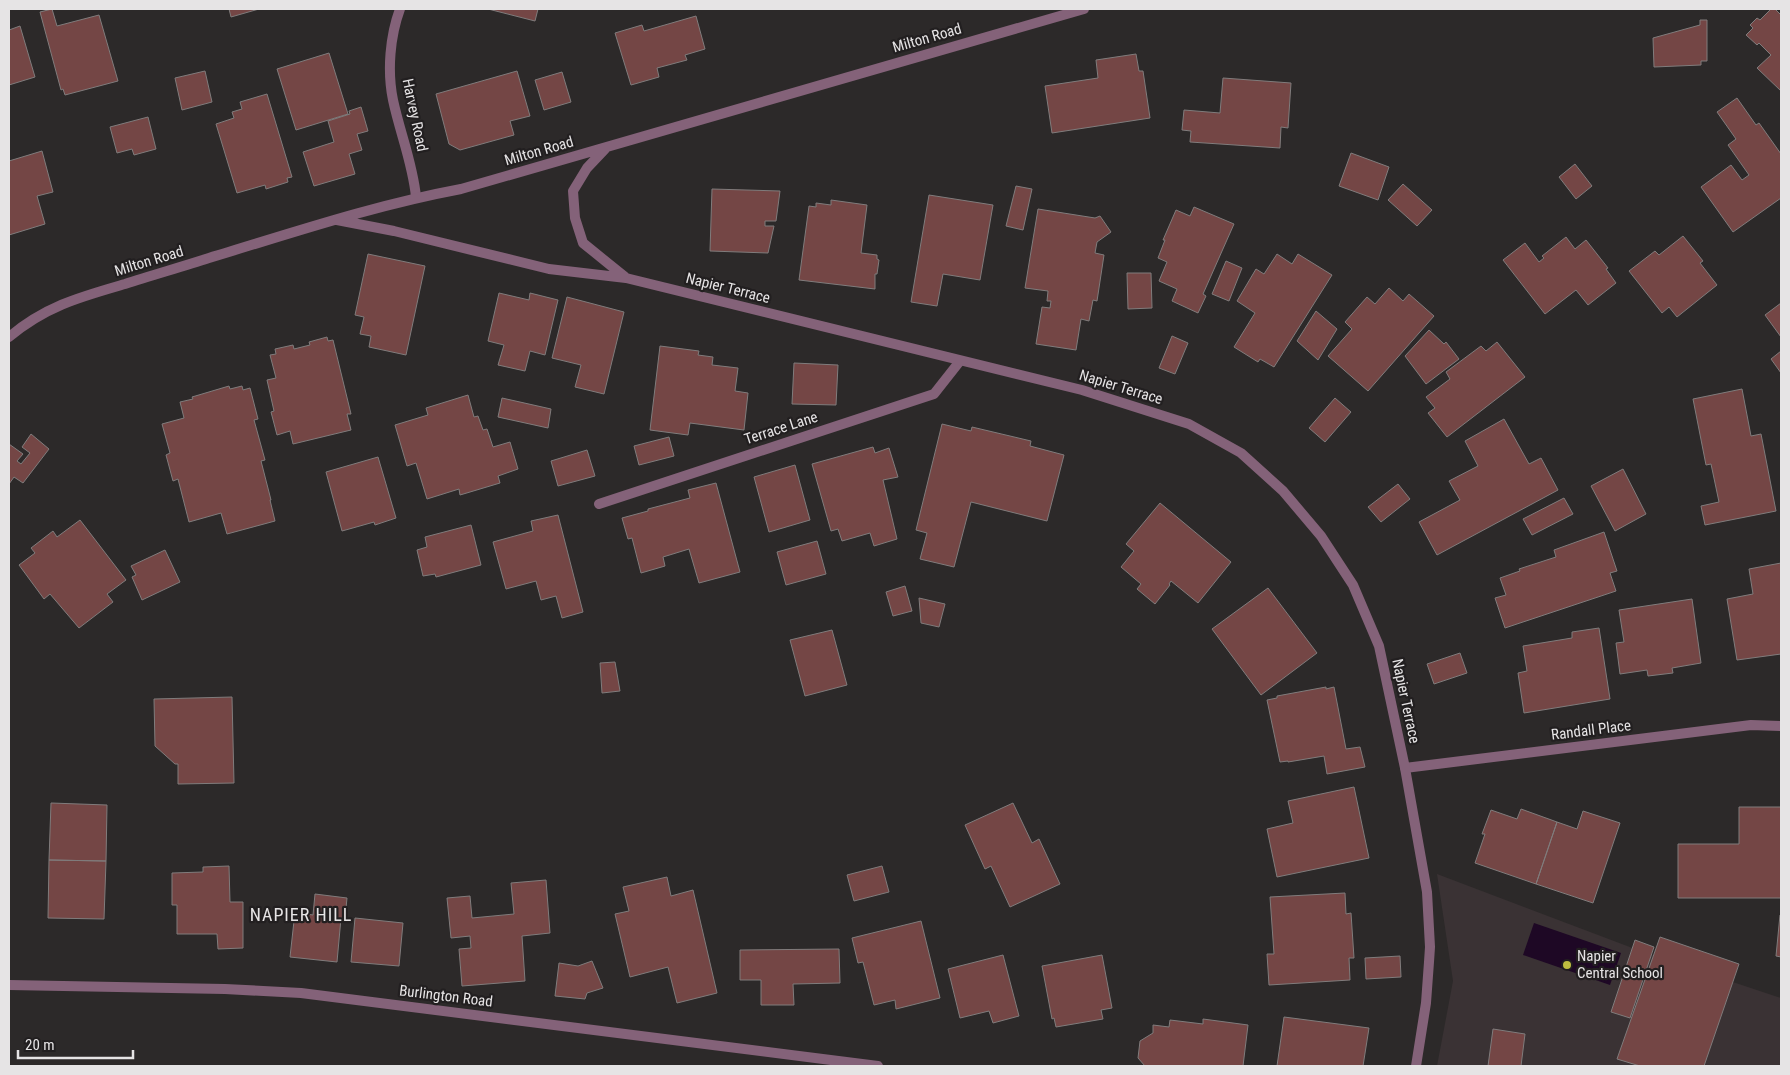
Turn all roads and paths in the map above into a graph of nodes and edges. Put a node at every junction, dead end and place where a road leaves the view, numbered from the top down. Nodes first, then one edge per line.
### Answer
1 (400, 9) edge
2 (1084, 9) edge
3 (606, 148) junction
4 (416, 197) junction
5 (337, 220) junction
6 (626, 278) junction
7 (9, 337) edge
8 (960, 361) junction
9 (599, 504) dead end
10 (1781, 726) edge
11 (1405, 768) junction
12 (9, 985) edge
13 (878, 1066) edge
14 (1416, 1066) edge

1 - 4 street, Harvey Road
2 - 3 street, Milton Road
3 - 4 street, Milton Road
3 - 6 street
4 - 5 street, Milton Road
5 - 6 street, Napier Terrace
5 - 7 street, Milton Road
6 - 8 street, Napier Terrace
8 - 9 street, Terrace Lane
8 - 11 street, Napier Terrace
10 - 11 street, Randall Place
11 - 14 street, Napier Terrace
12 - 13 street, Burlington Road

